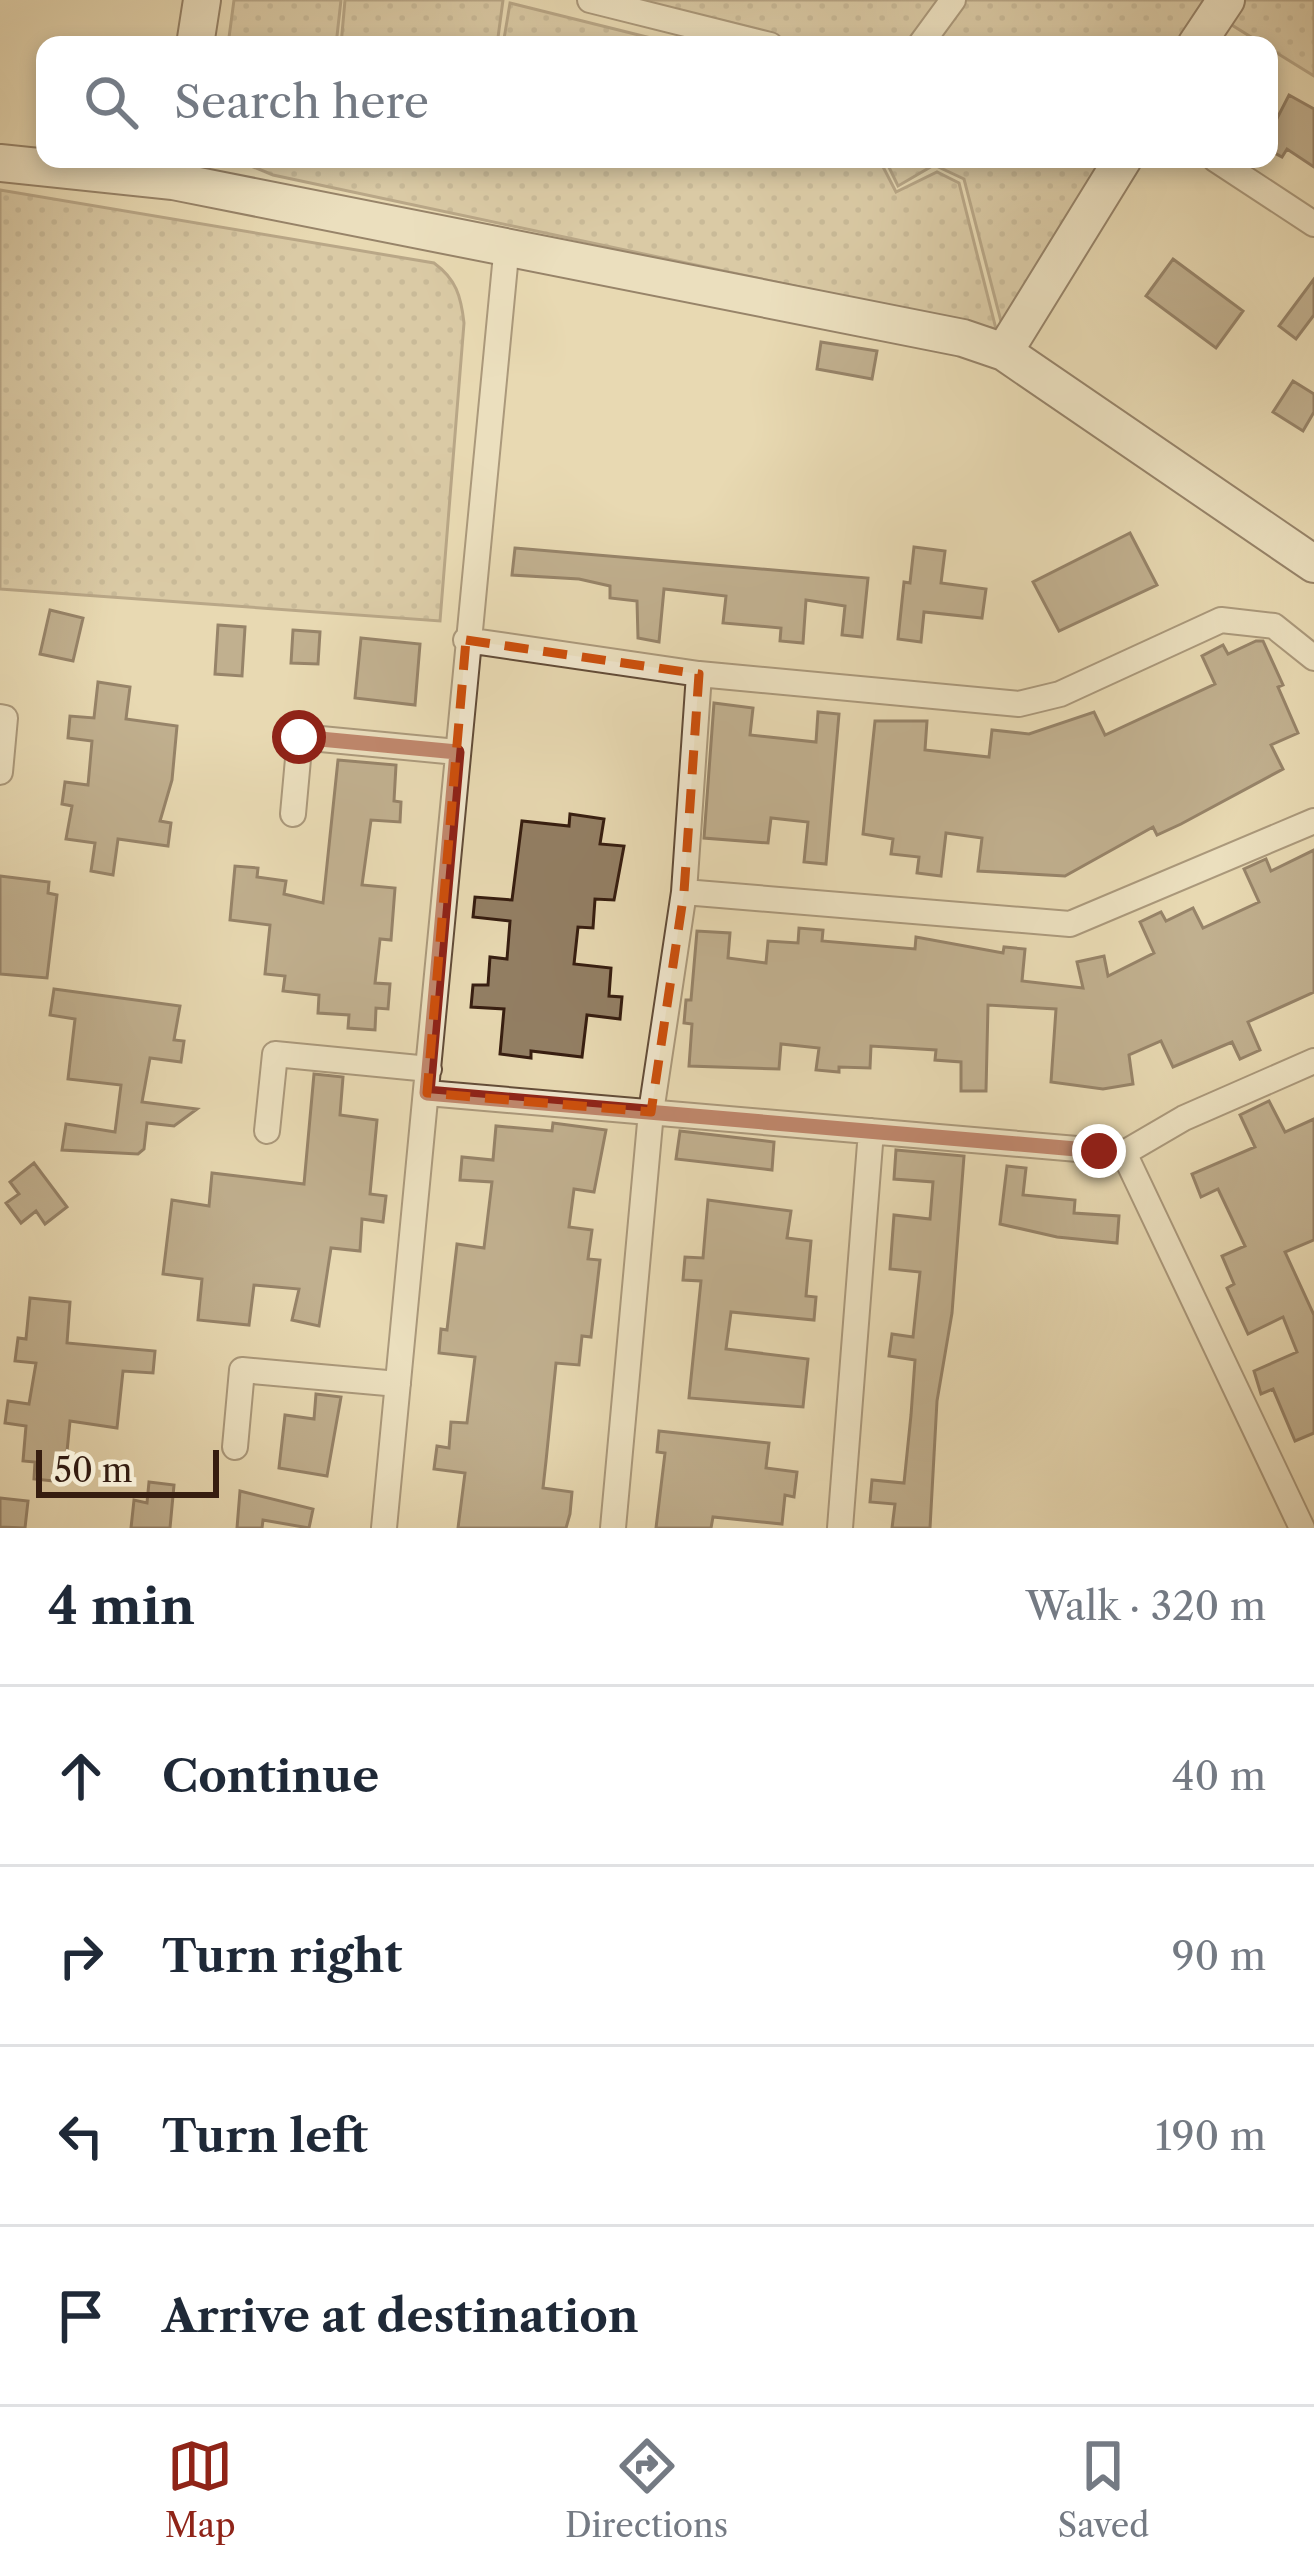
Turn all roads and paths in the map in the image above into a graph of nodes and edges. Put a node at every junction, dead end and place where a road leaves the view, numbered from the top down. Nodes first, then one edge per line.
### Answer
1 (202, 0) edge
2 (590, 0) edge
3 (952, 0) edge
4 (1226, 0) edge
5 (196, 36) edge
6 (734, 36) edge
7 (926, 36) edge
8 (1202, 36) edge
9 (0, 163) edge
10 (36, 164) edge
11 (124, 168) edge
12 (1117, 168) edge
13 (1229, 168) edge
14 (174, 170) edge
15 (1314, 224) edge
16 (507, 244) junction
17 (1004, 352) junction
18 (1314, 564) edge
19 (466, 640) junction
20 (1314, 658) edge
21 (699, 674) junction
22 (0, 717) edge
23 (457, 752) junction
24 (0, 772) edge
25 (293, 814) dead end
26 (1314, 821) edge
27 (684, 892) junction
28 (1314, 1061) edge
29 (428, 1081) junction
30 (651, 1112) junction
31 (267, 1131) dead end
32 (872, 1131) junction
33 (1124, 1153) junction
34 (398, 1384) junction
35 (235, 1447) dead end
36 (384, 1528) edge
37 (613, 1528) edge
38 (840, 1528) edge
39 (1302, 1528) edge

1 - 5 street
2 - 6 street
3 - 7 street
4 - 8 street
9 - 10 street
11 - 14 street
12 - 17 street
13 - 15 street
14 - 16 street
16 - 17 street
16 - 19 street
17 - 18 street
19 - 21 street
19 - 23 street
20 - 21 street
21 - 27 street
22 - 24 street
23 - 25 street
23 - 29 street
26 - 27 street
27 - 30 street
28 - 33 street
29 - 30 street
29 - 31 street
29 - 34 street
30 - 32 street
30 - 37 street
32 - 33 street
32 - 38 street
33 - 39 street
34 - 35 street
34 - 36 street

